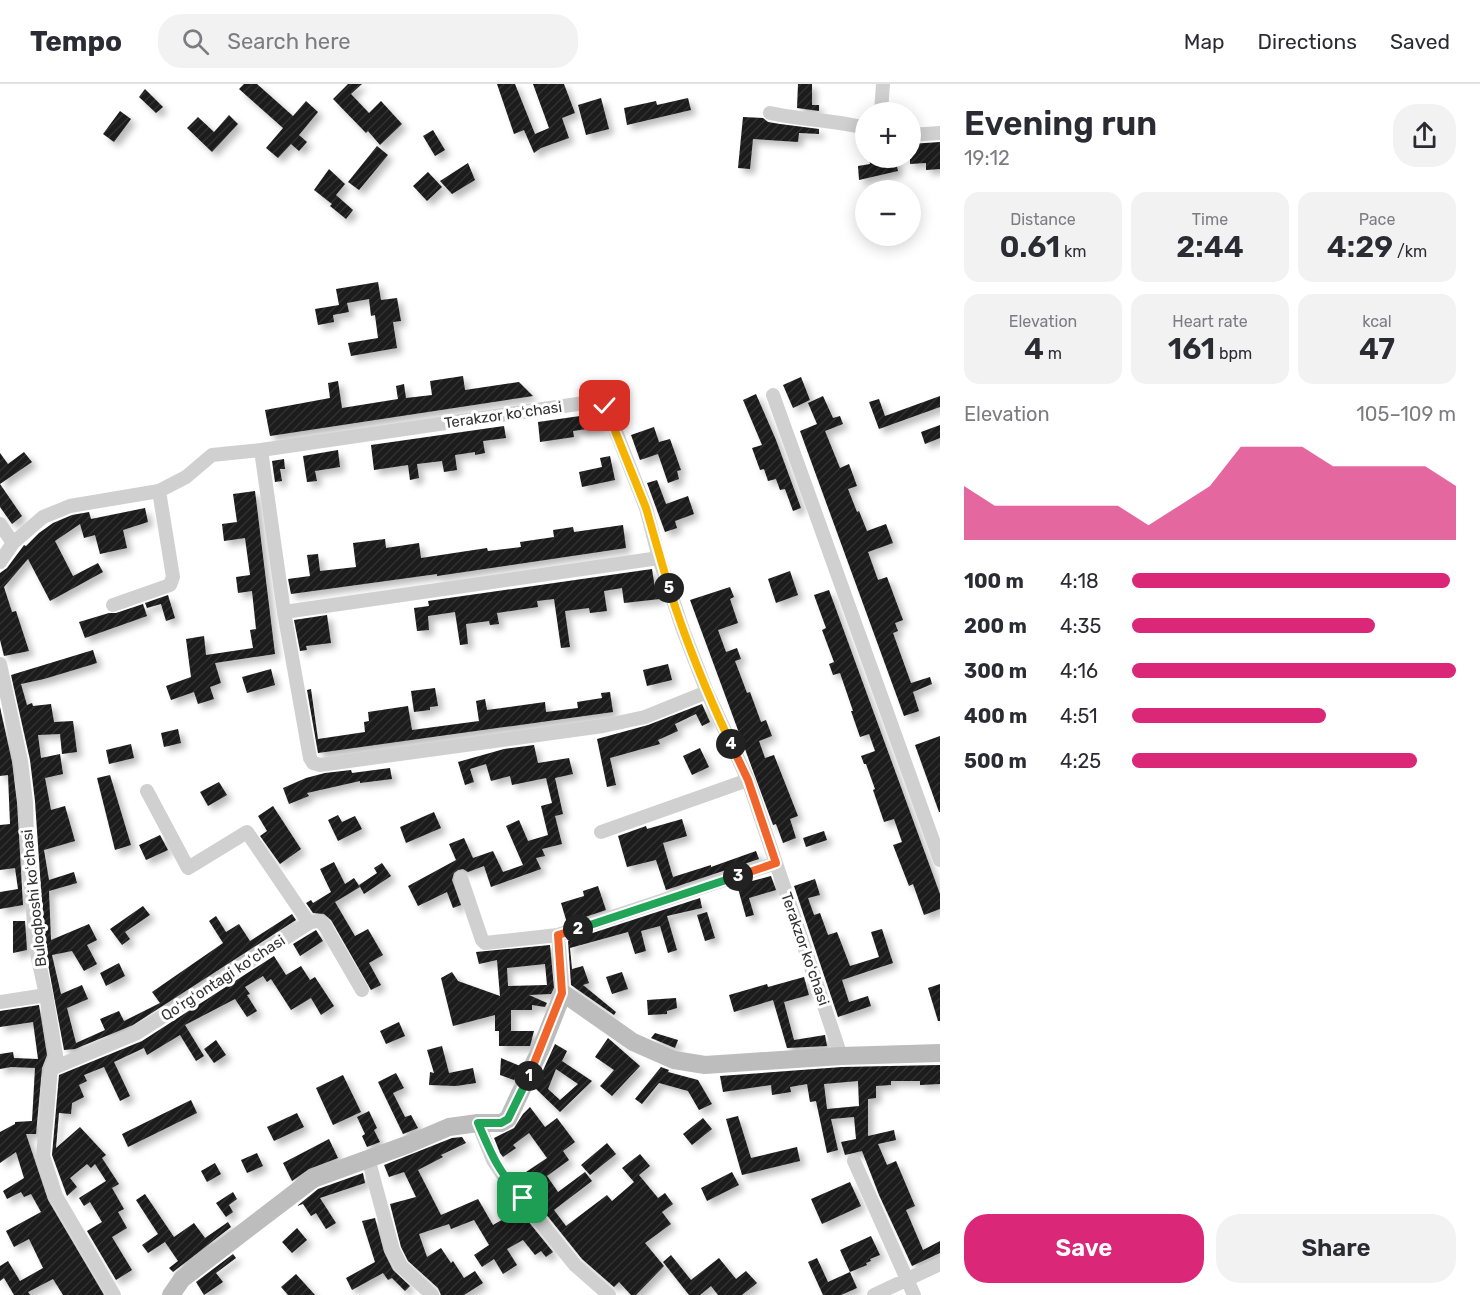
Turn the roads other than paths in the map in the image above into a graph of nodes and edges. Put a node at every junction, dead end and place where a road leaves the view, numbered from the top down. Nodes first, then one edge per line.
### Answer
1 (883, 84) edge
2 (882, 102) edge
3 (770, 113) dead end
4 (855, 125) edge
5 (940, 133) edge
6 (921, 134) edge
7 (773, 395) dead end
8 (261, 450) junction
9 (159, 491) junction
10 (0, 524) edge
11 (13, 543) junction
12 (659, 558) junction
13 (0, 562) edge
14 (113, 605) dead end
15 (284, 612) junction
16 (0, 664) edge
17 (707, 692) junction
18 (748, 780) junction
19 (147, 791) dead end
20 (601, 832) dead end
21 (940, 860) edge
22 (776, 863) junction
23 (461, 878) dead end
24 (309, 923) junction
25 (558, 935) junction
26 (362, 990) dead end
27 (562, 993) junction
28 (46, 995) junction
29 (0, 1002) edge
30 (940, 1053) edge
31 (841, 1056) junction
32 (51, 1069) junction
33 (478, 1123) junction
34 (368, 1158) junction
35 (854, 1161) dead end
36 (940, 1264) edge
37 (906, 1279) junction
38 (114, 1295) edge
39 (171, 1295) edge
40 (432, 1295) edge
41 (609, 1295) edge
42 (874, 1295) edge
43 (914, 1295) edge

1 - 2 street
3 - 4 street
5 - 6 street
7 - 21 street
8 - 9 street, Terakzor koʻchasi
8 - 12 street, Terakzor koʻchasi
8 - 15 street
9 - 11 street
9 - 14 street
10 - 11 street
11 - 13 street
12 - 15 street
12 - 17 street, Terakzor koʻchasi
15 - 17 street
16 - 28 street, Buloqboshi koʻchasi
17 - 18 street, Terakzor koʻchasi
18 - 20 street
18 - 22 street, Terakzor koʻchasi
19 - 24 street
22 - 25 street
22 - 31 street, Terakzor koʻchasi
23 - 25 street
24 - 26 street
24 - 32 street, Qoʻrgʻontagi koʻchasi
25 - 27 street
27 - 31 street
27 - 33 street
28 - 29 street
28 - 32 street, Buloqboshi koʻchasi
30 - 31 street
32 - 38 street, Buloqboshi koʻchasi
33 - 34 street
33 - 41 street
34 - 39 street
34 - 40 street
35 - 37 street
36 - 37 street
37 - 42 street
37 - 43 street

